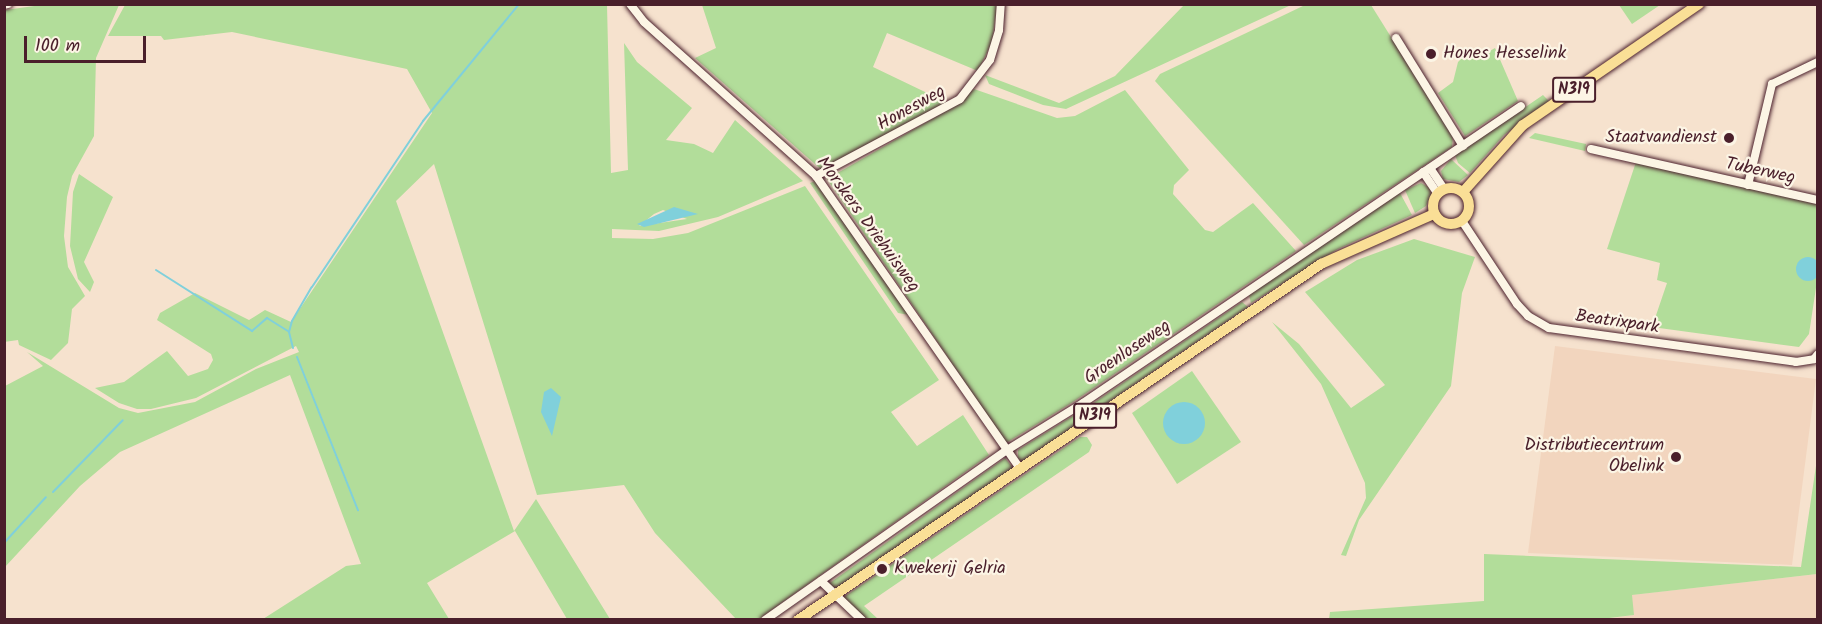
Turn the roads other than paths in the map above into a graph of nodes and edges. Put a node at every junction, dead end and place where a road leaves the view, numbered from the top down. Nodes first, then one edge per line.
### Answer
1 (630, 4) edge
2 (1001, 4) edge
3 (1699, 4) edge
4 (1396, 38) dead end
5 (1818, 62) edge
6 (1521, 106) dead end
7 (1463, 146) junction
8 (1591, 149) dead end
9 (1426, 170) junction
10 (816, 176) junction
11 (1748, 185) junction
12 (1441, 192) junction
13 (1463, 192) junction
14 (1818, 200) edge
15 (1434, 214) junction
16 (1462, 221) junction
17 (1818, 354) edge
18 (1007, 450) junction
19 (1020, 468) junction
20 (821, 581) junction
21 (835, 594) junction
22 (765, 620) edge
23 (798, 620) edge
24 (862, 620) edge

1 - 10 street, Morskers Driehuisweg
2 - 10 street, Honesweg
3 - 13 main road, N319
4 - 7 street
5 - 11 street
6 - 7 street, Groenloseweg
7 - 9 street, Groenloseweg
8 - 11 street, Tuberweg
9 - 12 street
9 - 18 street, Groenloseweg
10 - 18 street, Morskers Driehuisweg
11 - 14 street, Tuberweg
12 - 13 main road
12 - 15 main road
13 - 16 main road
15 - 16 main road
15 - 19 main road, Groenloseweg / N319
16 - 17 street, Beatrixpark
18 - 19 street, Morskers Driehuisweg
18 - 20 street, Groenloseweg
19 - 21 main road, Groenloseweg / N319
20 - 21 street
20 - 22 street, Groenloseweg
21 - 23 main road, Groenloseweg / N319
21 - 24 street

